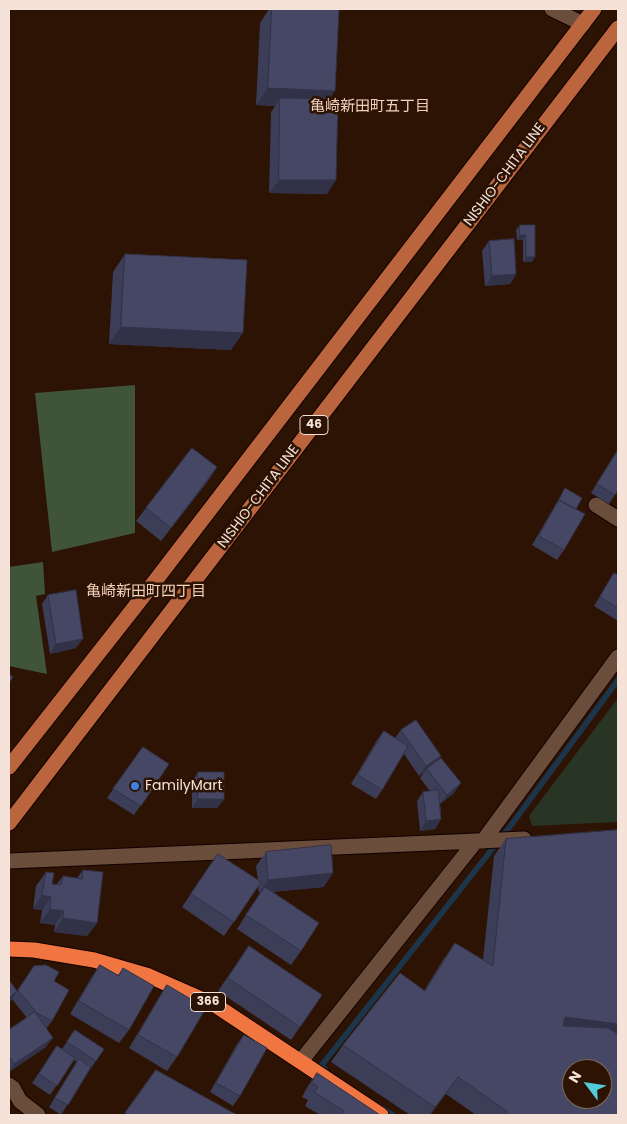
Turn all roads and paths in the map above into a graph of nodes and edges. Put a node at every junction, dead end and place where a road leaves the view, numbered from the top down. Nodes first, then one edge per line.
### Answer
1 (552, 9) edge
2 (594, 9) edge
3 (583, 24) junction
4 (618, 28) edge
5 (596, 506) dead end
6 (618, 519) edge
7 (618, 657) edge
8 (9, 767) edge
9 (9, 823) edge
10 (534, 839) edge
11 (481, 841) junction
12 (9, 862) edge
13 (9, 949) edge
14 (301, 1061) junction
15 (9, 1085) edge
16 (38, 1115) edge
17 (381, 1115) edge

1 - 3 street
2 - 3 main road, 46
3 - 8 main road, 46
4 - 9 main road, NISHIO-CHITA LINE / 46
5 - 6 street
7 - 11 street
10 - 11 street
11 - 12 street
11 - 14 street
13 - 14 highway, 366
14 - 17 highway, 366
15 - 16 street

